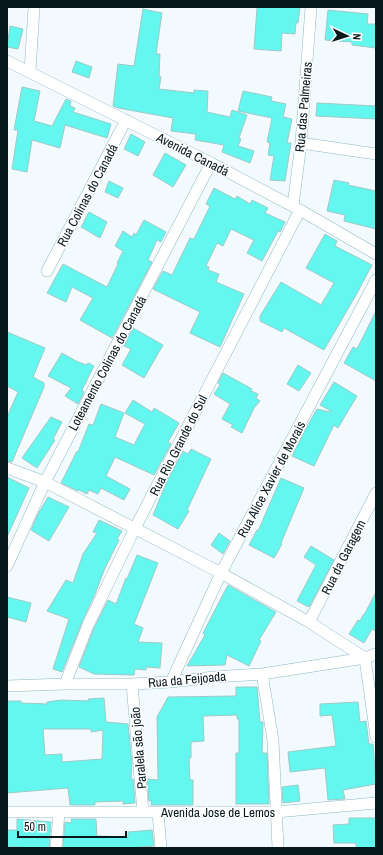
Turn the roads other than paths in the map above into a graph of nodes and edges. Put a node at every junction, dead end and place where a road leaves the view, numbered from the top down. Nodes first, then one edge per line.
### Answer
1 (34, 7) edge
2 (311, 7) edge
3 (7, 61) edge
4 (30, 72) junction
5 (126, 120) junction
6 (301, 143) junction
7 (376, 154) edge
8 (211, 163) junction
9 (297, 208) junction
10 (376, 254) edge
11 (47, 271) dead end
12 (376, 280) edge
13 (7, 468) edge
14 (45, 482) junction
15 (376, 493) edge
16 (135, 528) junction
17 (7, 566) edge
18 (221, 573) junction
19 (309, 622) junction
20 (376, 654) edge
21 (365, 658) junction
22 (262, 674) junction
23 (171, 682) junction
24 (65, 684) junction
25 (132, 684) junction
26 (7, 686) edge
27 (376, 737) edge
28 (376, 803) edge
29 (7, 812) edge
30 (59, 812) junction
31 (143, 812) junction
32 (158, 812) junction
33 (276, 812) junction
34 (56, 848) edge
35 (161, 848) edge
36 (278, 848) edge

1 - 4 street
2 - 6 street, Rua das Palmeiras
3 - 4 street, Avenida Canadá
4 - 5 street, Avenida Canadá
5 - 8 street, Avenida Canadá
5 - 11 street, Rua Colinas do Canadá
6 - 7 street
6 - 9 street, Rua das Palmeiras
8 - 9 street, Avenida Canadá
8 - 14 street, Loteamento Colinas do Canadá
9 - 10 street, Avenida Canadá
9 - 16 street, Rua Rio Grande do Sul
12 - 18 street, Rua Alice Xavier de Morais
13 - 14 street
14 - 16 street
14 - 17 street, Loteamento Colinas do Canadá
15 - 19 street, Rua da Garagem
16 - 18 street
16 - 24 street, Rua Rio Grande do Sul
18 - 19 street
18 - 23 street, Rua Alice Xavier de Morais
19 - 21 street
20 - 21 street, Rua da Feijoada
21 - 22 street, Rua da Feijoada
21 - 27 street
22 - 23 street, Rua da Feijoada
22 - 33 street
23 - 25 street, Rua da Feijoada
24 - 25 street, Rua da Feijoada
24 - 26 street, Rua da Feijoada
25 - 31 street, Paralela são joão
28 - 33 street, Avenida Jose de Lemos
29 - 30 street
30 - 31 street, Avenida Jose de Lemos
30 - 34 street
31 - 32 street, Avenida Jose de Lemos
32 - 33 street, Avenida Jose de Lemos
32 - 35 street
33 - 36 street

